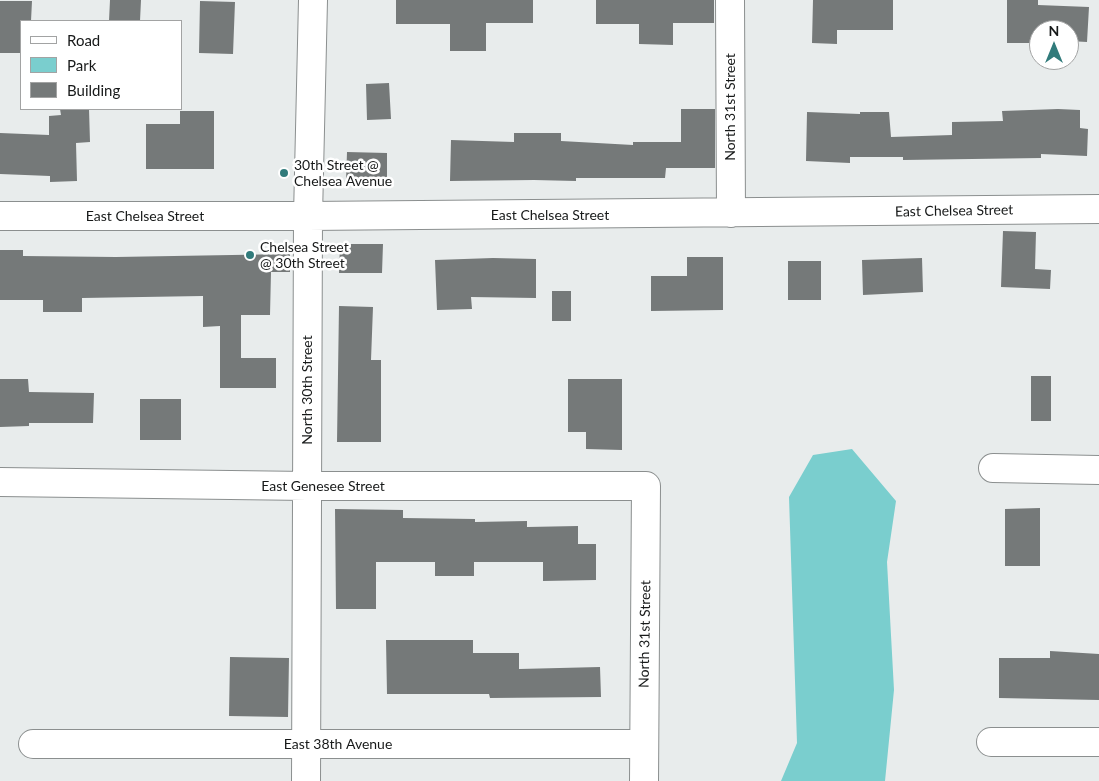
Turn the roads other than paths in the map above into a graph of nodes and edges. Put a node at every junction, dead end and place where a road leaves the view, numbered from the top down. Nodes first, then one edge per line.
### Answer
1 (313, 0) edge
2 (730, 0) edge
3 (1099, 209) edge
4 (730, 214) junction
5 (0, 216) edge
6 (308, 216) junction
7 (993, 468) dead end
8 (1099, 470) edge
9 (0, 482) edge
10 (307, 486) junction
11 (646, 486) joint
12 (991, 742) dead end
13 (1099, 742) edge
14 (33, 744) dead end
15 (306, 744) junction
16 (644, 744) junction
17 (306, 781) edge
18 (644, 781) edge

1 - 6 street, North 30th Street
2 - 4 street, North 31st Street
3 - 4 street, East Chelsea Street
4 - 6 street, East Chelsea Street
5 - 6 street, East Chelsea Street
6 - 10 street, North 30th Street
7 - 8 street
9 - 10 street, East Genesee Street
10 - 11 street, East Genesee Street
10 - 15 street, North 30th Street
11 - 16 street, North 31st Street
12 - 13 street
14 - 15 street, East 38th Avenue
15 - 16 street, East 38th Avenue
15 - 17 street, North 30th Street
16 - 18 street, North 31st Street

